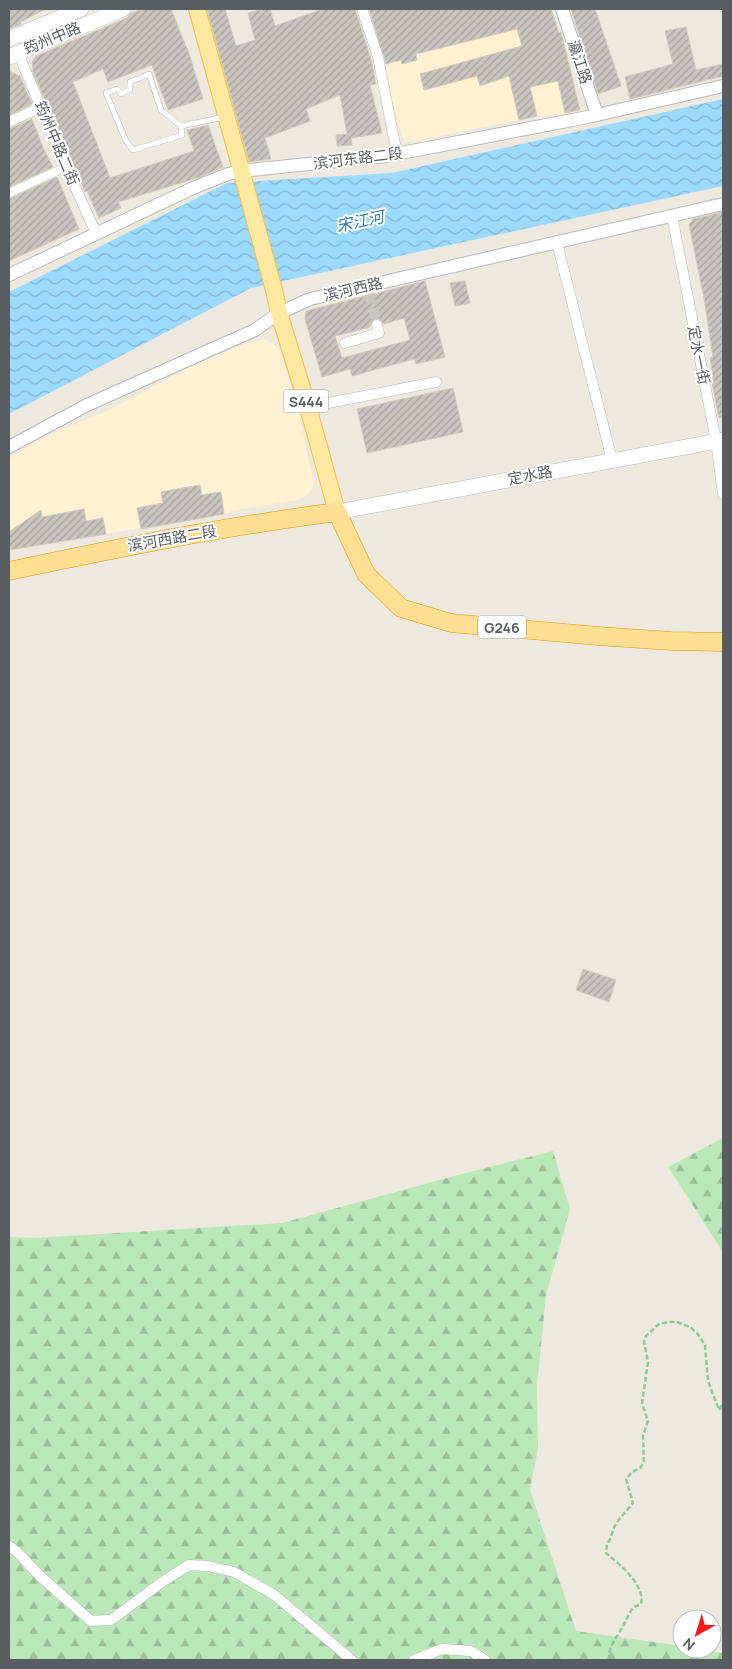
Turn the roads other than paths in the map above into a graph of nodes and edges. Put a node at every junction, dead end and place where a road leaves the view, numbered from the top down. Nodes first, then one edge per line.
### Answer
1 (81, 9) edge
2 (123, 9) edge
3 (197, 9) edge
4 (362, 9) edge
5 (562, 9) edge
6 (9, 39) edge
7 (14, 55) edge
8 (723, 86) edge
9 (42, 107) junction
10 (597, 115) junction
11 (227, 116) junction
12 (9, 122) edge
13 (181, 126) junction
14 (397, 154) junction
15 (66, 167) junction
16 (241, 171) junction
17 (9, 193) edge
18 (723, 204) edge
19 (672, 216) junction
20 (96, 233) junction
21 (557, 243) junction
22 (9, 275) edge
23 (279, 313) junction
24 (377, 325) dead end
25 (345, 343) dead end
26 (436, 382) dead end
27 (308, 407) junction
28 (720, 441) edge
29 (9, 447) edge
30 (612, 460) junction
31 (723, 494) edge
32 (337, 512) junction
33 (9, 571) edge
34 (723, 642) edge
35 (9, 1546) edge
36 (352, 1660) edge
37 (414, 1660) edge
38 (485, 1660) edge

1 - 6 main road, 筠州中路
2 - 7 main road, 筠州中路
3 - 11 main road, S444
4 - 14 street
5 - 10 street, 瀛江路
7 - 9 street, 筠州中路二街
8 - 10 street, 滨河东路二段
9 - 12 street
9 - 15 street, 筠州中路二街
10 - 14 street, 滨河东路二段
11 - 13 lane
11 - 16 main road, S444
13 - 13 lane
14 - 16 street, 滨河东路二段
15 - 17 street
15 - 20 street, 筠州中路二街
16 - 20 street, 滨河东路二段
16 - 23 main road, S444
18 - 19 street, 滨河西路
19 - 21 street, 滨河西路
19 - 28 street, 定水一街
20 - 22 street, 滨河东路二段
21 - 23 street, 滨河西路
21 - 30 street
23 - 27 main road, S444
23 - 29 street, 滨河西路
24 - 25 street
26 - 27 street
27 - 32 main road, S444
28 - 30 main road, 定水路
28 - 31 street, 定水一街
30 - 32 main road, 定水路
32 - 33 highway, 滨河西路二段
32 - 34 highway, G246
35 - 36 street
37 - 38 street

